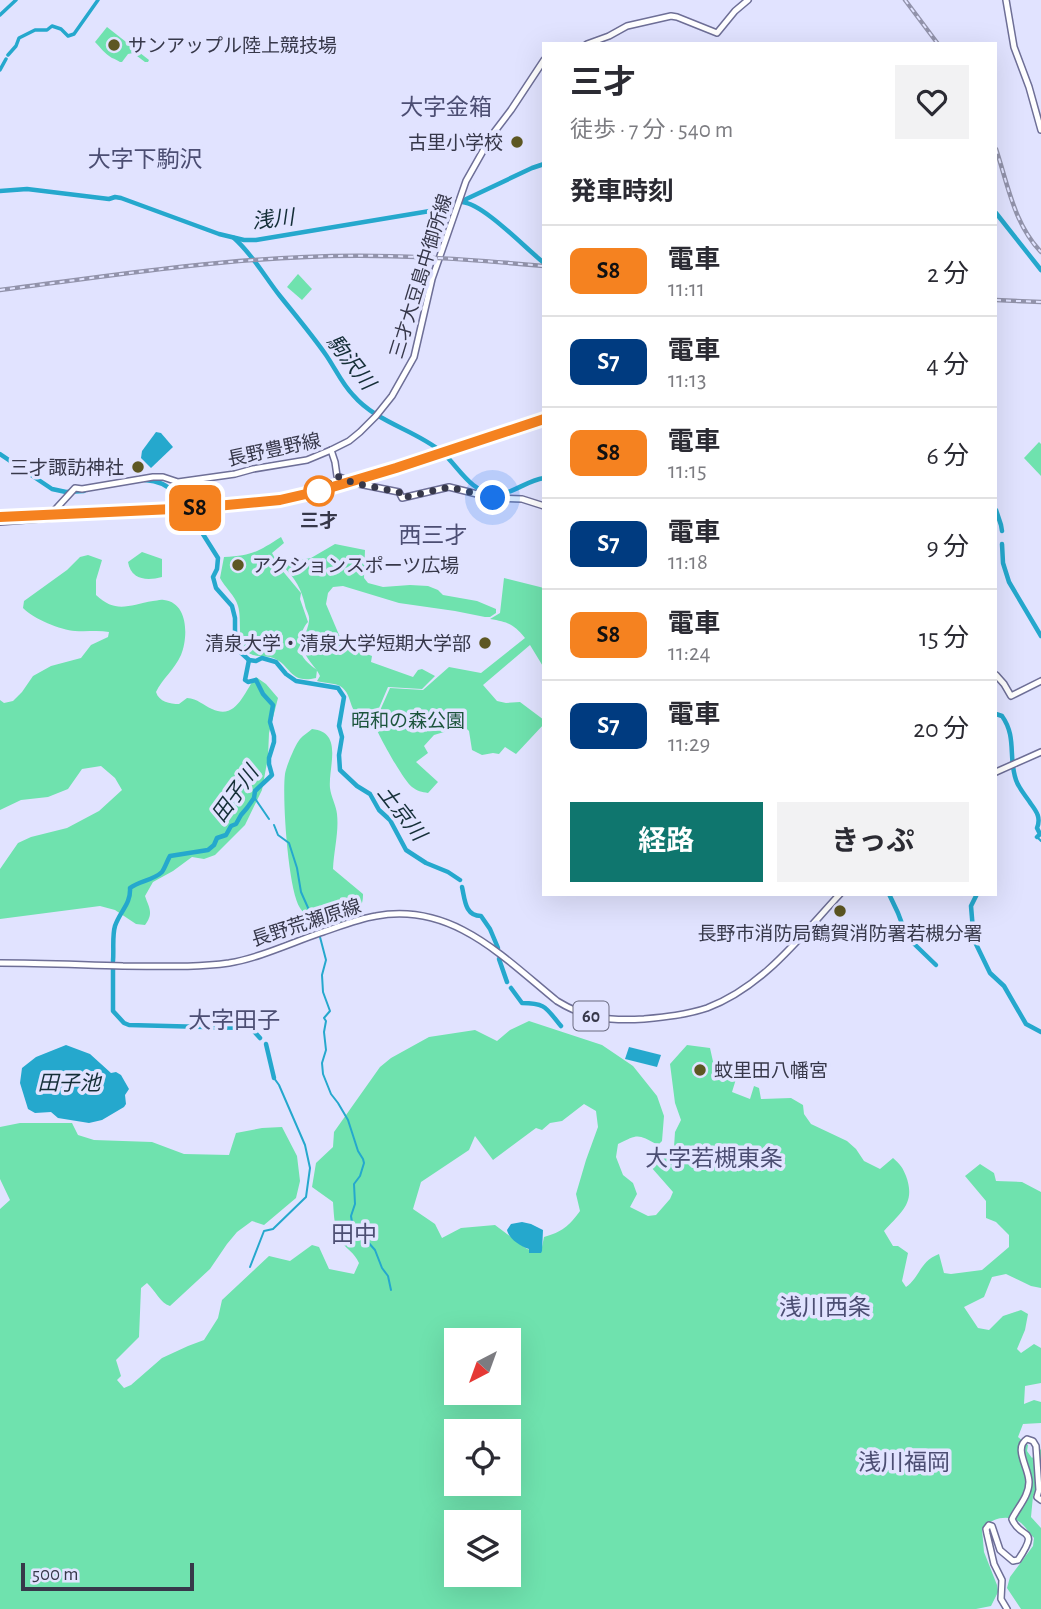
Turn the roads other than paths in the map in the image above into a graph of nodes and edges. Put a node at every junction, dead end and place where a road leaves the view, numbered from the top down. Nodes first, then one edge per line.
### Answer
1 (748, 0) edge
2 (1006, 0) edge
3 (592, 42) edge
4 (542, 63) edge
5 (1041, 130) edge
6 (331, 450) junction
7 (542, 505) edge
8 (0, 522) edge
9 (997, 676) edge
10 (1041, 681) edge
11 (1041, 752) edge
12 (997, 772) edge
13 (838, 896) edge
14 (0, 964) edge
15 (1041, 1500) edge
16 (1007, 1609) edge

1 - 3 main road
2 - 5 main road
4 - 6 main road, 三才大豆島中御所線
6 - 7 main road, 長野豊野線
6 - 8 main road, 長野豊野線
9 - 10 main road
11 - 12 main road
13 - 14 main road, 長野荒瀬原線 / 60
15 - 16 main road

